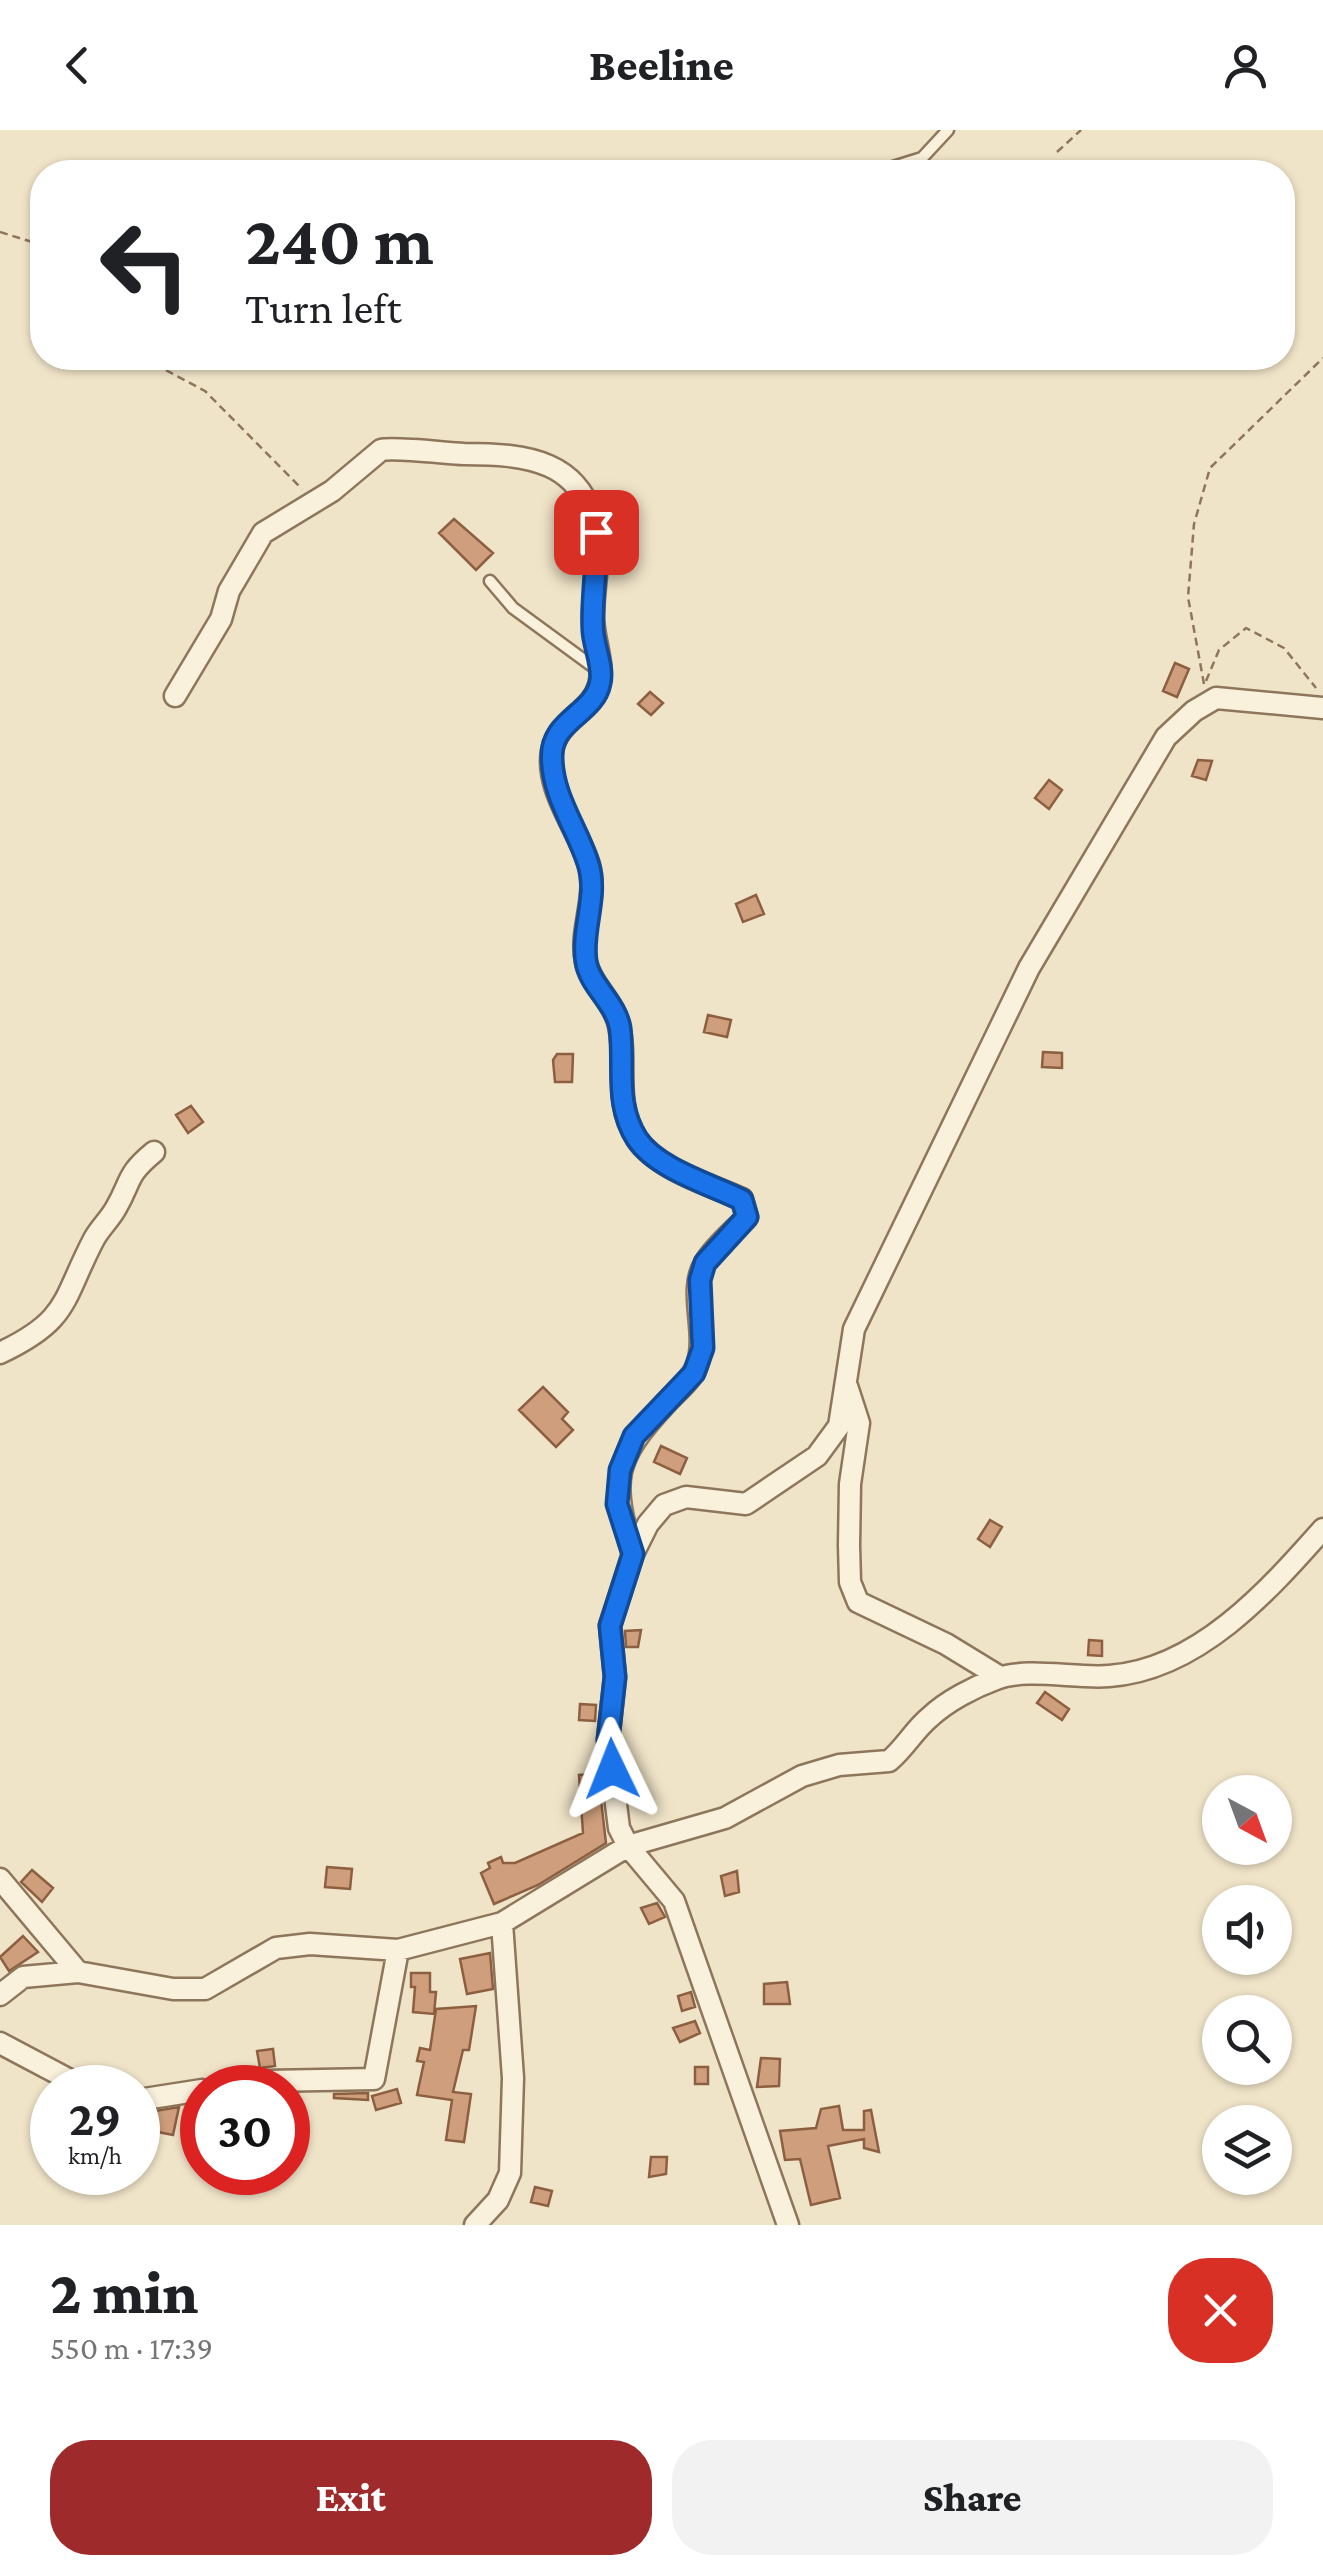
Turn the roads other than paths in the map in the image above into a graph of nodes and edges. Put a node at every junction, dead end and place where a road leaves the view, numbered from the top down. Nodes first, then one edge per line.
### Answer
1 (948, 130) edge
2 (916, 160) edge
3 (490, 581) dead end
4 (600, 671) junction
5 (174, 696) dead end
6 (1323, 708) edge
7 (154, 1152) dead end
8 (0, 1353) edge
9 (846, 1384) junction
10 (1323, 1529) edge
11 (633, 1554) junction
12 (1000, 1677) junction
13 (628, 1846) junction
14 (0, 1879) edge
15 (502, 1923) junction
16 (398, 1950) junction
17 (78, 1972) junction
18 (0, 1995) edge
19 (0, 2043) edge
20 (42, 2065) edge
21 (310, 2080) edge
22 (476, 2225) edge
23 (788, 2225) edge

1 - 2 lane
3 - 4 lane
4 - 5 street
4 - 11 street
6 - 9 street
7 - 8 street
9 - 11 street
9 - 12 street
10 - 12 street
11 - 13 street
12 - 13 street
13 - 15 street
13 - 23 street
14 - 17 street
15 - 16 street
15 - 22 street
16 - 17 street
16 - 21 street
17 - 18 street
19 - 20 street

